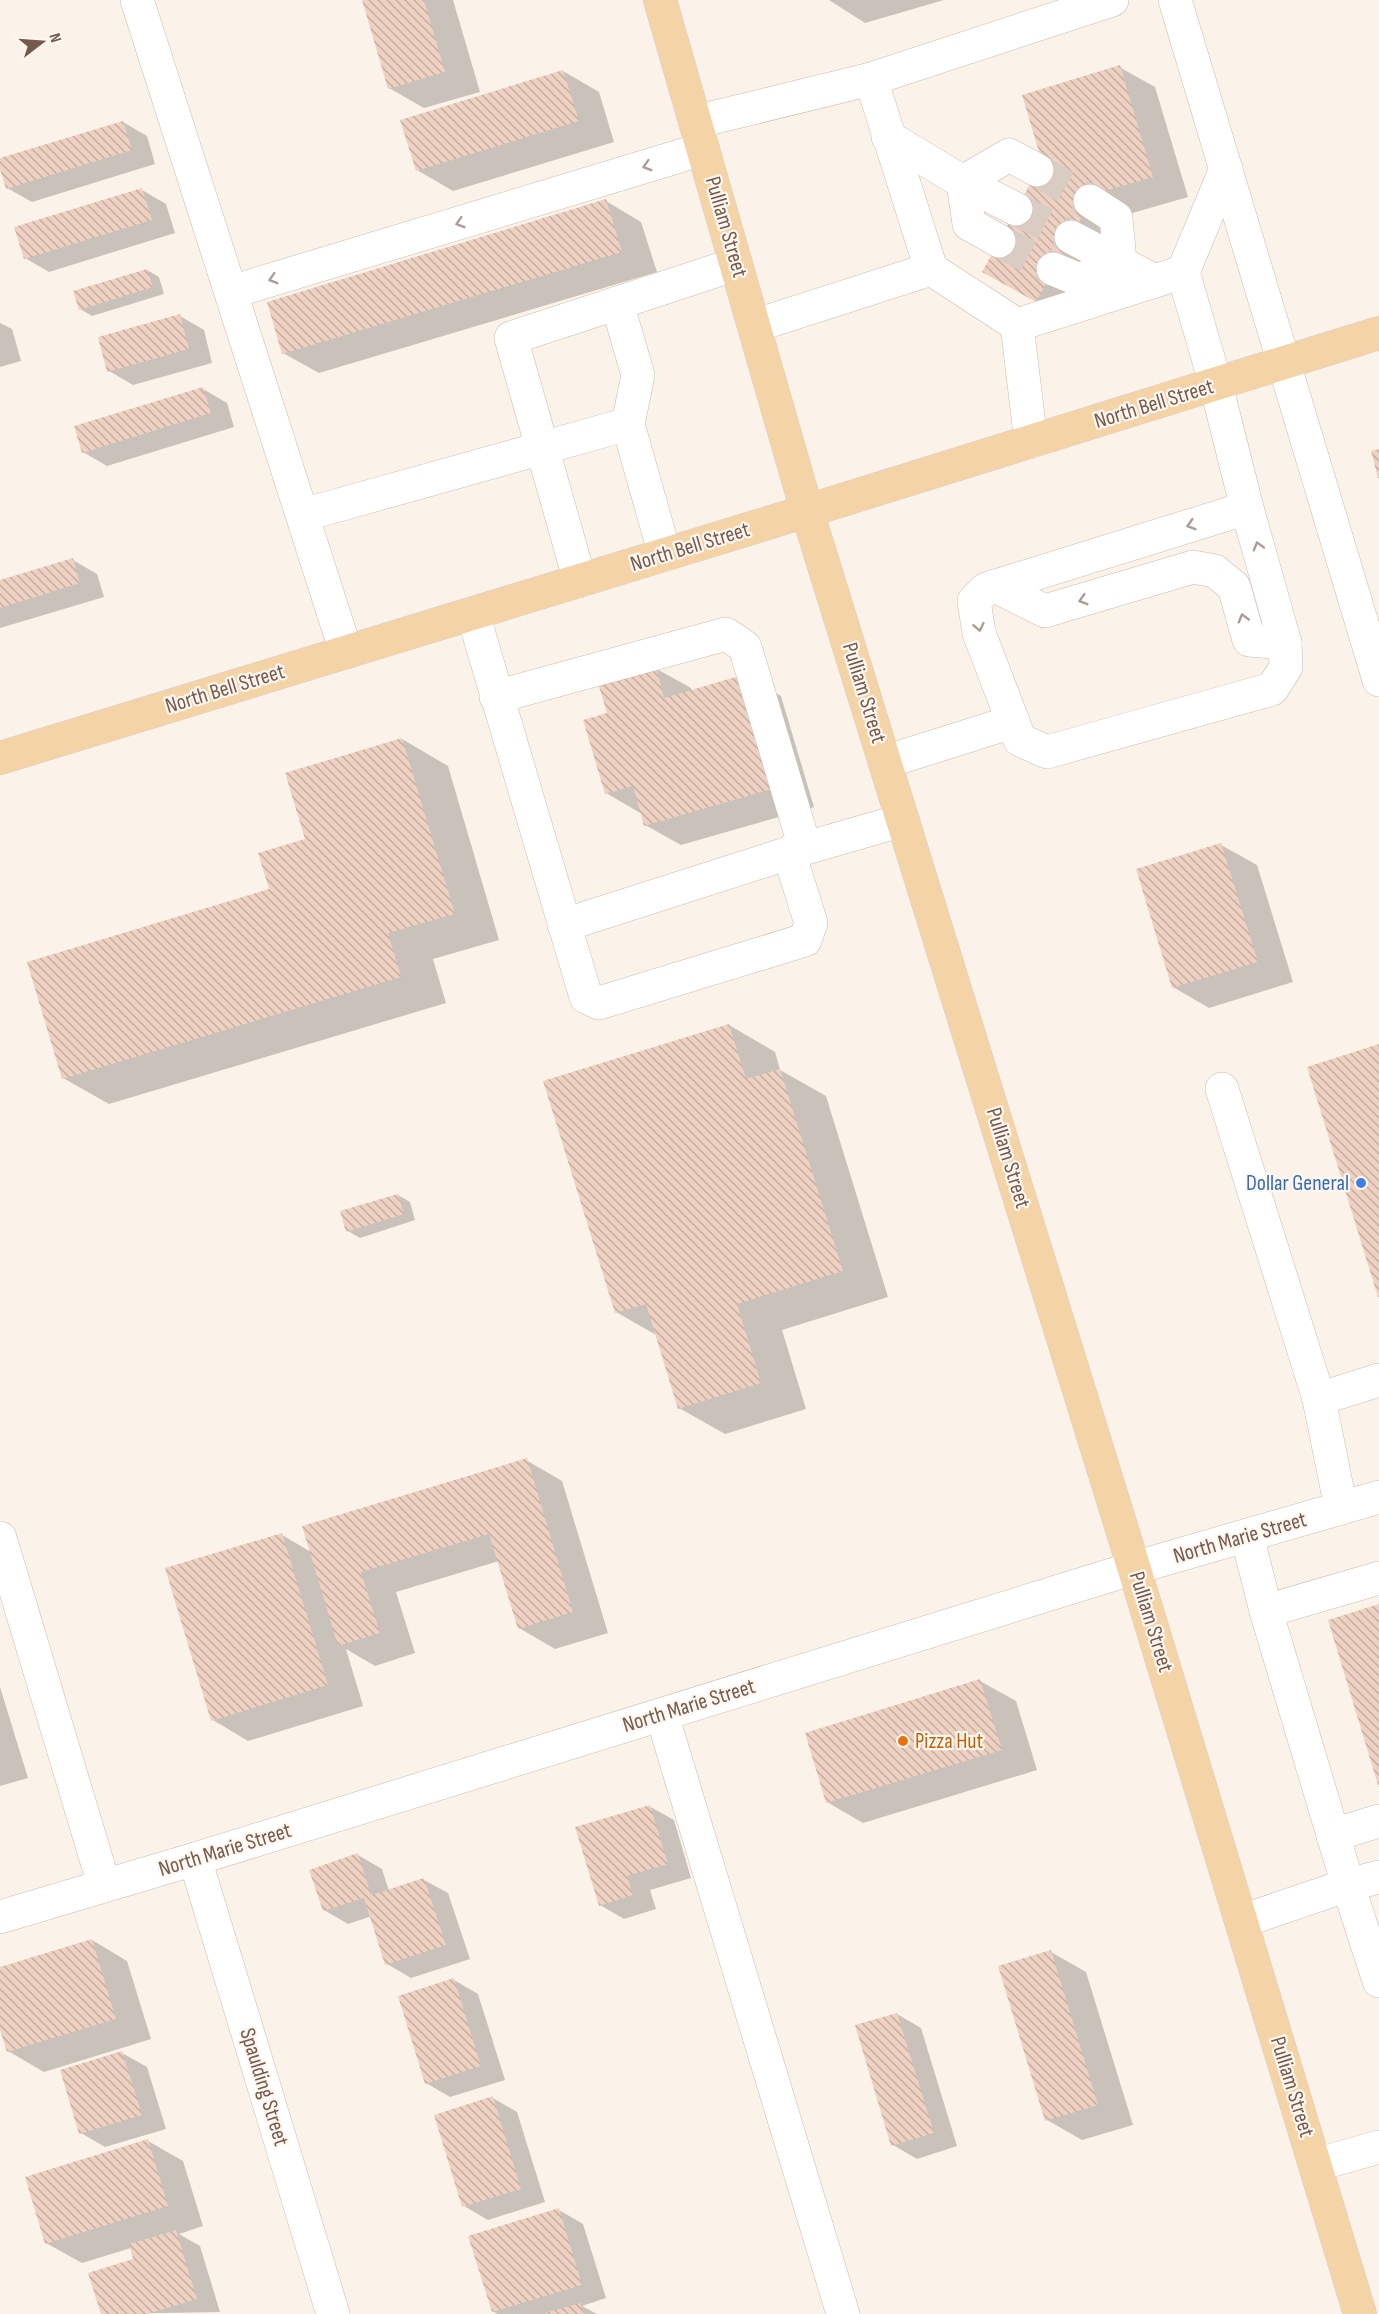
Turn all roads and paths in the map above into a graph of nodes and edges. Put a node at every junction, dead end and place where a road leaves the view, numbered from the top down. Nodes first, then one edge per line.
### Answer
1 (137, 0) edge
2 (660, 0) edge
3 (1112, 0) edge
4 (1176, 0) edge
5 (871, 79) junction
6 (699, 136) junction
7 (888, 137) junction
8 (1226, 169) junction
9 (1037, 170) tunnel mouth
10 (963, 182) junction
11 (1090, 201) tunnel mouth
12 (1016, 209) tunnel mouth
13 (1071, 237) tunnel mouth
14 (999, 241) tunnel mouth
15 (1120, 261) junction
16 (736, 264) junction
17 (931, 269) junction
18 (1053, 269) tunnel mouth
19 (1169, 276) junction
20 (231, 292) junction
21 (617, 303) junction
22 (1017, 325) junction
23 (754, 326) junction
24 (1379, 333) edge
25 (1285, 363) junction
26 (1216, 384) junction
27 (628, 424) junction
28 (1031, 442) junction
29 (542, 449) junction
30 (1247, 508) junction
31 (807, 511) junction
32 (303, 515) junction
33 (665, 555) junction
34 (580, 581) junction
35 (995, 586) junction
36 (473, 614) junction
37 (1285, 643) junction
38 (346, 652) junction
39 (1379, 680) edge
40 (496, 697) junction
41 (1012, 722) junction
42 (0, 758) edge
43 (885, 762) junction
44 (903, 820) junction
45 (797, 851) junction
46 (564, 925) junction
47 (1222, 1089) dead end
48 (1379, 1380) edge
49 (1319, 1399) junction
50 (1379, 1497) edge
51 (1341, 1508) junction
52 (1247, 1536) junction
53 (2, 1551) edge
54 (1134, 1568) junction
55 (1379, 1578) edge
56 (1266, 1611) junction
57 (662, 1715) junction
58 (1379, 1821) edge
59 (1334, 1835) junction
60 (195, 1859) junction
61 (1364, 1881) edge
62 (104, 1885) junction
63 (0, 1917) edge
64 (1242, 1921) junction
65 (1379, 1981) edge
66 (1379, 2147) edge
67 (1315, 2164) junction
68 (333, 2314) edge
69 (843, 2314) edge
70 (1360, 2314) edge

1 - 20 street
2 - 6 main road, Pulliam Street
3 - 5 street
4 - 8 street
5 - 6 street
5 - 7 street
6 - 16 main road, Pulliam Street
6 -> 20 street
7 - 10 street
7 - 17 street
8 - 19 street
8 - 25 street
9 - 10 street
10 - 12 street
10 - 14 street
11 - 15 street
13 - 15 street
15 - 18 street
15 - 19 street
16 - 21 street
16 - 23 main road, Pulliam Street
17 - 22 street
17 - 23 street
19 - 22 street
19 - 26 street
20 - 32 street
21 - 27 street
21 - 29 street
22 - 28 street
23 - 31 main road, Pulliam Street
24 - 25 main road, North Bell Street
25 - 26 main road, North Bell Street
25 - 39 street
26 - 28 main road, North Bell Street
26 - 30 street
27 - 29 street
27 - 33 street
28 - 31 main road, North Bell Street
29 - 32 street
29 - 34 street
30 -> 35 street
37 -> 30 street
31 - 33 main road, North Bell Street
31 - 43 main road, Pulliam Street
32 - 38 street
33 - 34 main road, North Bell Street
34 - 36 main road, North Bell Street
37 -> 35 street
35 -> 41 street
36 - 38 main road, North Bell Street
36 - 40 street
37 - 41 street
38 - 42 main road, North Bell Street
40 - 45 street
40 - 46 street
41 - 43 street
43 - 44 main road, Pulliam Street
44 - 45 street
44 - 54 main road, Pulliam Street
45 - 46 street
45 - 46 street
47 - 49 street
48 - 49 street
49 - 51 street
50 - 51 street, North Marie Street
51 - 52 street, North Marie Street
52 - 54 street, North Marie Street
52 - 56 street
53 - 62 street
54 - 57 street, North Marie Street
54 - 64 main road, Pulliam Street
55 - 56 street
56 - 59 street
57 - 60 street, North Marie Street
57 - 69 street
58 - 59 street
59 - 61 street
60 - 62 street, North Marie Street
60 - 68 street, Spaulding Street
61 - 64 street
61 - 65 street
62 - 63 street, North Marie Street
64 - 67 main road, Pulliam Street
66 - 67 street
67 - 70 main road, Pulliam Street

